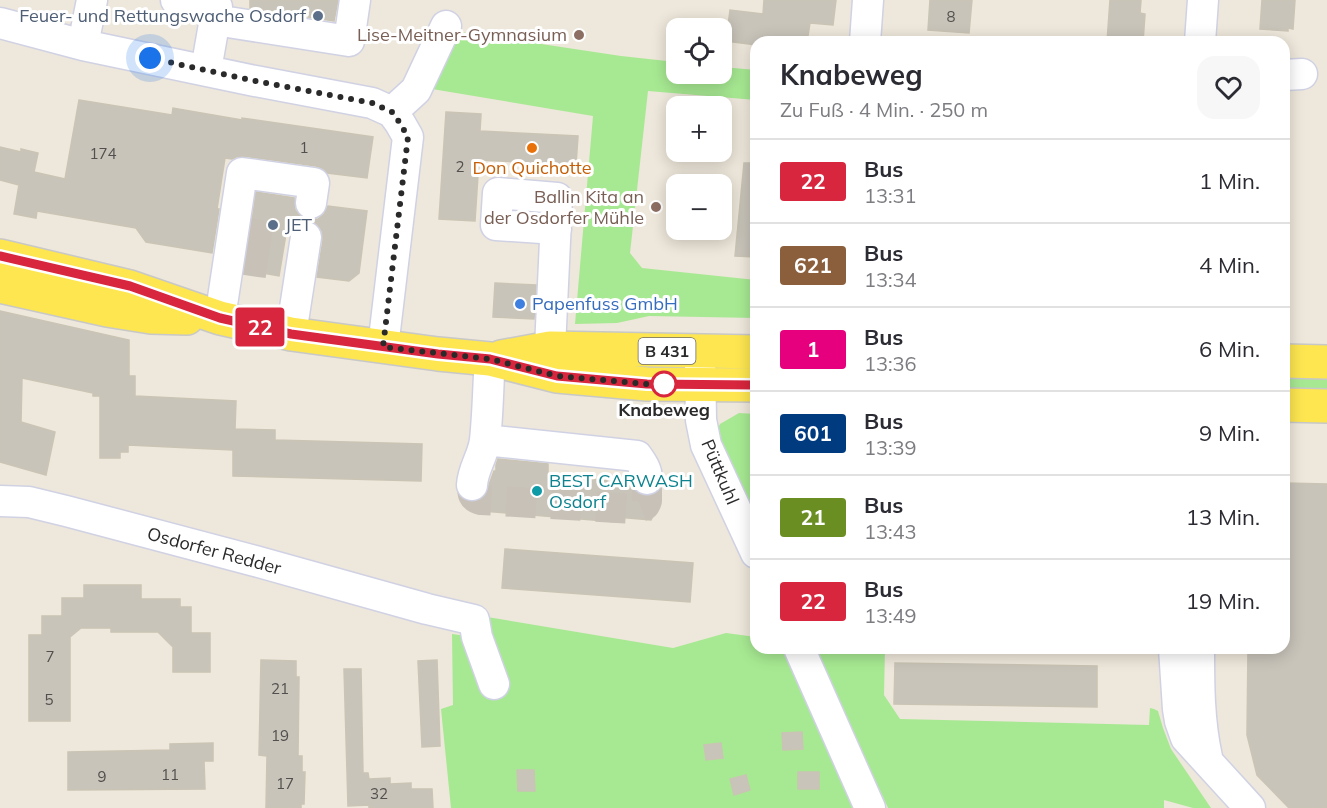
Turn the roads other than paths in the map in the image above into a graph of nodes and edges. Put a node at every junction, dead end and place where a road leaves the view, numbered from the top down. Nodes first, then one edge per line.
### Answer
1 (92, 0) edge
2 (176, 0) edge
3 (355, 0) edge
4 (868, 0) edge
5 (1203, 0) edge
6 (215, 20) junction
7 (0, 23) edge
8 (446, 26) dead end
9 (865, 36) edge
10 (1200, 36) edge
11 (83, 45) junction
12 (206, 70) junction
13 (392, 112) junction
14 (311, 203) dead end
15 (556, 229) dead end
16 (295, 252) dead end
17 (0, 256) edge
18 (0, 286) edge
19 (220, 318) junction
20 (291, 334) junction
21 (383, 347) junction
22 (550, 348) junction
23 (699, 351) junction
24 (750, 351) edge
25 (490, 359) junction
26 (1290, 361) edge
27 (1327, 362) edge
28 (700, 384) junction
29 (750, 385) edge
30 (1290, 405) edge
31 (1327, 406) edge
32 (485, 433) junction
33 (642, 468) dead end
34 (472, 485) dead end
35 (0, 501) edge
36 (750, 540) edge
37 (802, 654) edge
38 (1174, 654) edge
39 (1199, 654) edge
40 (494, 684) dead end
41 (1209, 763) junction
42 (870, 808) edge
43 (1250, 808) edge

1 - 11 street
2 - 6 street
3 - 6 street
4 - 9 street
5 - 10 street
6 - 12 street
7 - 11 street
8 - 13 street
11 - 12 street
12 - 13 street
13 - 21 street
14 - 19 street
15 - 22 street
16 - 20 street
17 - 19 main road, B 431
18 - 19 main road, B 431
19 - 20 main road, B 431
20 - 21 main road, B 431
21 - 25 main road, B 431
22 - 23 main road, B 431
22 - 25 main road, B 431
23 - 24 main road, B 431
23 - 28 street, Püttkuhl
25 - 28 main road, B 431
25 - 32 street
26 - 27 main road
28 - 29 main road, B 431
28 - 36 street, Püttkuhl
30 - 31 main road
32 - 33 street
32 - 34 street
35 - 40 street, Osdorfer Redder
37 - 42 street
38 - 41 street
39 - 41 street
41 - 43 street

